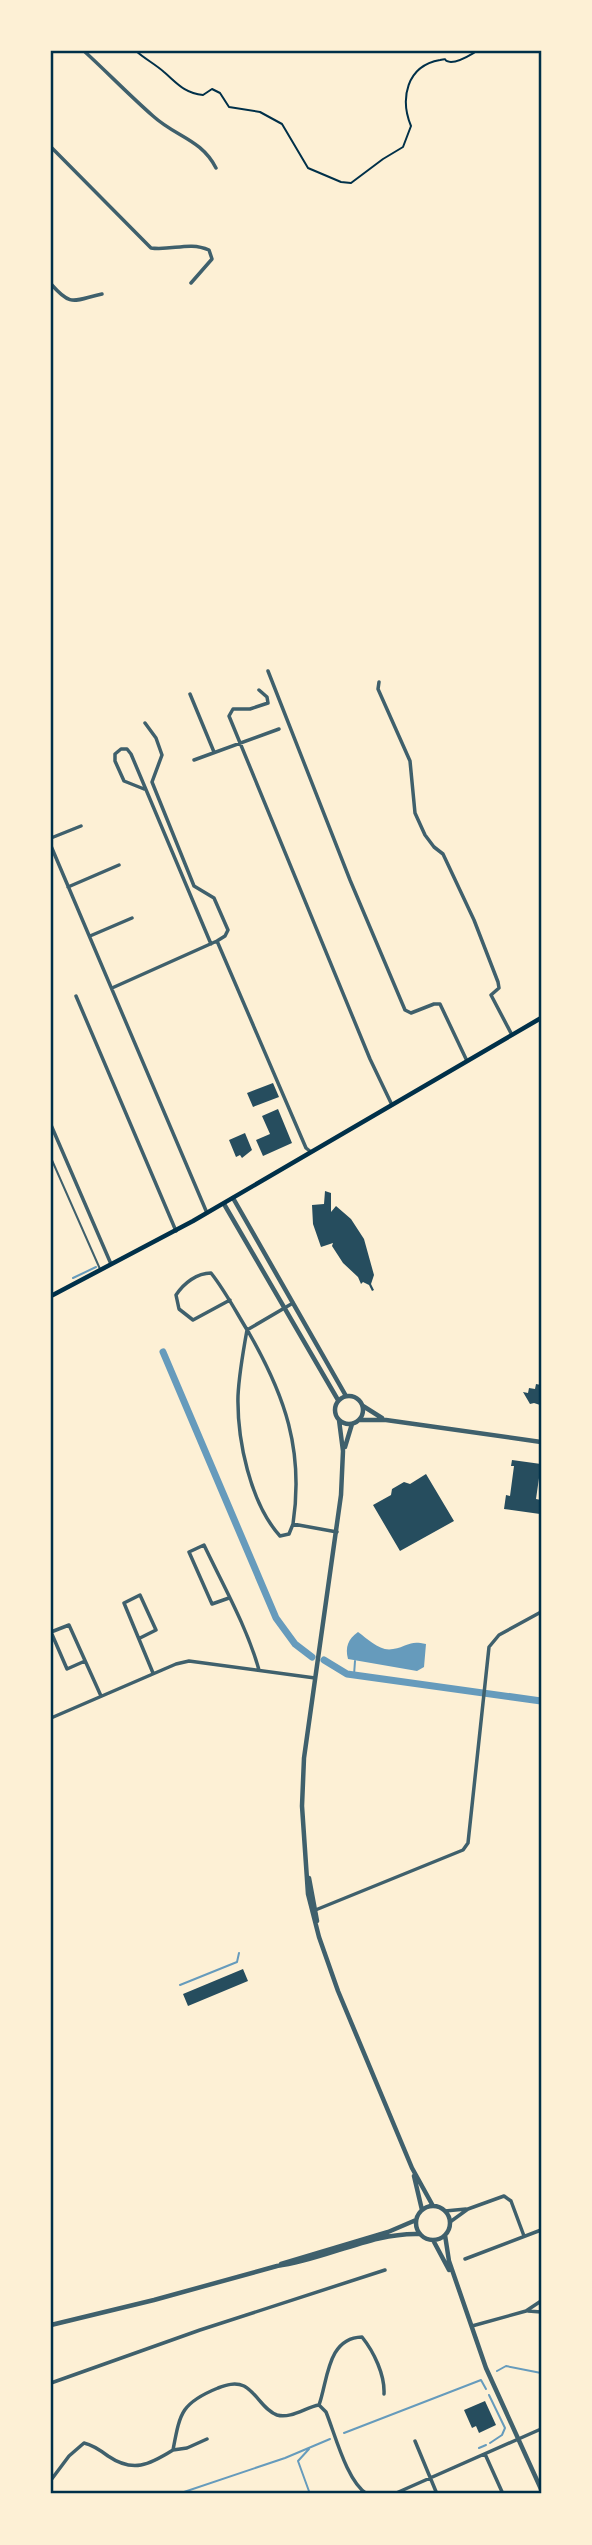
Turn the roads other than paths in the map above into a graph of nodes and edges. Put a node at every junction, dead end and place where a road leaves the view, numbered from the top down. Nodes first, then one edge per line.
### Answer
1 (84, 51) edge
2 (51, 147) edge
3 (216, 168) dead end
4 (191, 283) dead end
5 (51, 284) edge
6 (102, 294) dead end
7 (268, 671) dead end
8 (379, 682) dead end
9 (259, 690) dead end
10 (190, 694) dead end
11 (145, 723) dead end
12 (279, 729) dead end
13 (239, 744) junction
14 (214, 752) junction
15 (194, 760) dead end
16 (144, 789) junction
17 (81, 826) dead end
18 (51, 838) edge
19 (51, 845) edge
20 (119, 865) dead end
21 (68, 887) junction
22 (132, 918) dead end
23 (90, 936) junction
24 (217, 941) junction
25 (211, 944) junction
26 (112, 988) junction
27 (76, 996) dead end
28 (541, 1018) edge
29 (512, 1035) junction
30 (467, 1061) junction
31 (392, 1105) junction
32 (51, 1125) edge
33 (312, 1153) junction
34 (51, 1158) edge
35 (233, 1198) junction
36 (224, 1204) junction
37 (207, 1213) junction
38 (176, 1231) junction
39 (112, 1266) junction
40 (101, 1271) junction
41 (51, 1296) edge
42 (230, 1300) junction
43 (293, 1303) junction
44 (285, 1308) junction
45 (247, 1330) junction
46 (346, 1396) junction
47 (338, 1400) junction
48 (362, 1405) junction
49 (339, 1420) junction
50 (359, 1420) junction
51 (386, 1420) junction
52 (352, 1424) junction
53 (541, 1442) edge
54 (344, 1451) junction
55 (293, 1524) junction
56 (337, 1532) junction
57 (229, 1598) junction
58 (541, 1612) edge
59 (140, 1638) junction
60 (85, 1661) junction
61 (259, 1670) junction
62 (153, 1673) junction
63 (315, 1678) junction
64 (101, 1696) junction
65 (51, 1718) edge
66 (313, 1911) junction
67 (412, 2168) junction
68 (433, 2206) junction
69 (468, 2209) junction
70 (422, 2210) junction
71 (445, 2211) junction
72 (416, 2220) junction
73 (450, 2222) junction
74 (541, 2230) edge
75 (420, 2234) junction
76 (445, 2235) junction
77 (524, 2236) junction
78 (433, 2240) junction
79 (465, 2259) dead end
80 (277, 2266) junction
81 (385, 2270) dead end
82 (458, 2289) junction
83 (541, 2301) edge
84 (526, 2311) junction
85 (541, 2312) edge
86 (51, 2325) edge
87 (472, 2326) junction
88 (51, 2383) edge
89 (384, 2394) dead end
90 (319, 2405) junction
91 (541, 2429) edge
92 (519, 2438) junction
93 (207, 2439) dead end
94 (415, 2441) dead end
95 (173, 2450) junction
96 (485, 2454) junction
97 (430, 2478) junction
98 (51, 2480) edge
99 (541, 2489) edge
100 (367, 2494) edge
101 (394, 2494) edge
102 (437, 2494) edge
103 (503, 2494) edge

1 - 3 street
2 - 4 street
5 - 6 street
7 - 30 street
8 - 29 street
9 - 13 street
10 - 14 street
11 - 24 street
12 - 13 street
13 - 14 street
13 - 31 street
14 - 15 street
16 - 16 street
16 - 25 street
17 - 18 street
19 - 21 street
20 - 21 street
21 - 23 street
22 - 23 street
23 - 26 street
24 - 25 street
24 - 33 street
25 - 26 street
26 - 37 street
27 - 38 street
28 - 29 main road
29 - 30 main road
30 - 31 main road
31 - 33 main road
32 - 39 street
33 - 35 main road
34 - 40 lane
35 - 36 main road
35 - 43 street
36 - 37 main road
36 - 44 street
37 - 38 main road
38 - 39 main road
39 - 40 main road
40 - 41 main road
42 - 42 street
42 - 45 street
43 - 44 street
43 - 46 street
44 - 45 street
44 - 47 street
45 - 55 street
45 - 55 street
46 - 47 street
46 - 48 street
47 - 49 street
48 - 50 street
48 - 51 street
49 - 52 street
49 - 54 street
50 - 51 street
50 - 52 street
51 - 53 street
52 - 54 street
54 - 56 street
55 - 56 street
56 - 63 street
57 - 57 street
57 - 61 street
58 - 66 street
59 - 59 street
59 - 62 street
60 - 60 street
60 - 64 street
61 - 62 street
61 - 63 street
62 - 64 street
63 - 66 street
64 - 65 street
66 - 67 street
67 - 68 street
67 - 70 street
68 - 70 street
68 - 71 street
69 - 71 street
69 - 73 street
69 - 77 street
70 - 72 street
71 - 73 street
72 - 75 street
72 - 80 street
73 - 76 street
74 - 77 street
75 - 78 street
75 - 80 street
76 - 78 street
76 - 82 street
77 - 79 street
78 - 82 street
80 - 86 street
81 - 88 street
82 - 87 street
83 - 84 street
84 - 85 street
84 - 87 street
87 - 92 street
89 - 90 street
90 - 95 street
90 - 100 street
91 - 92 street
92 - 96 street
92 - 99 street
93 - 95 street
94 - 97 street
95 - 98 street
96 - 97 street
96 - 103 street
97 - 101 street
97 - 102 street

